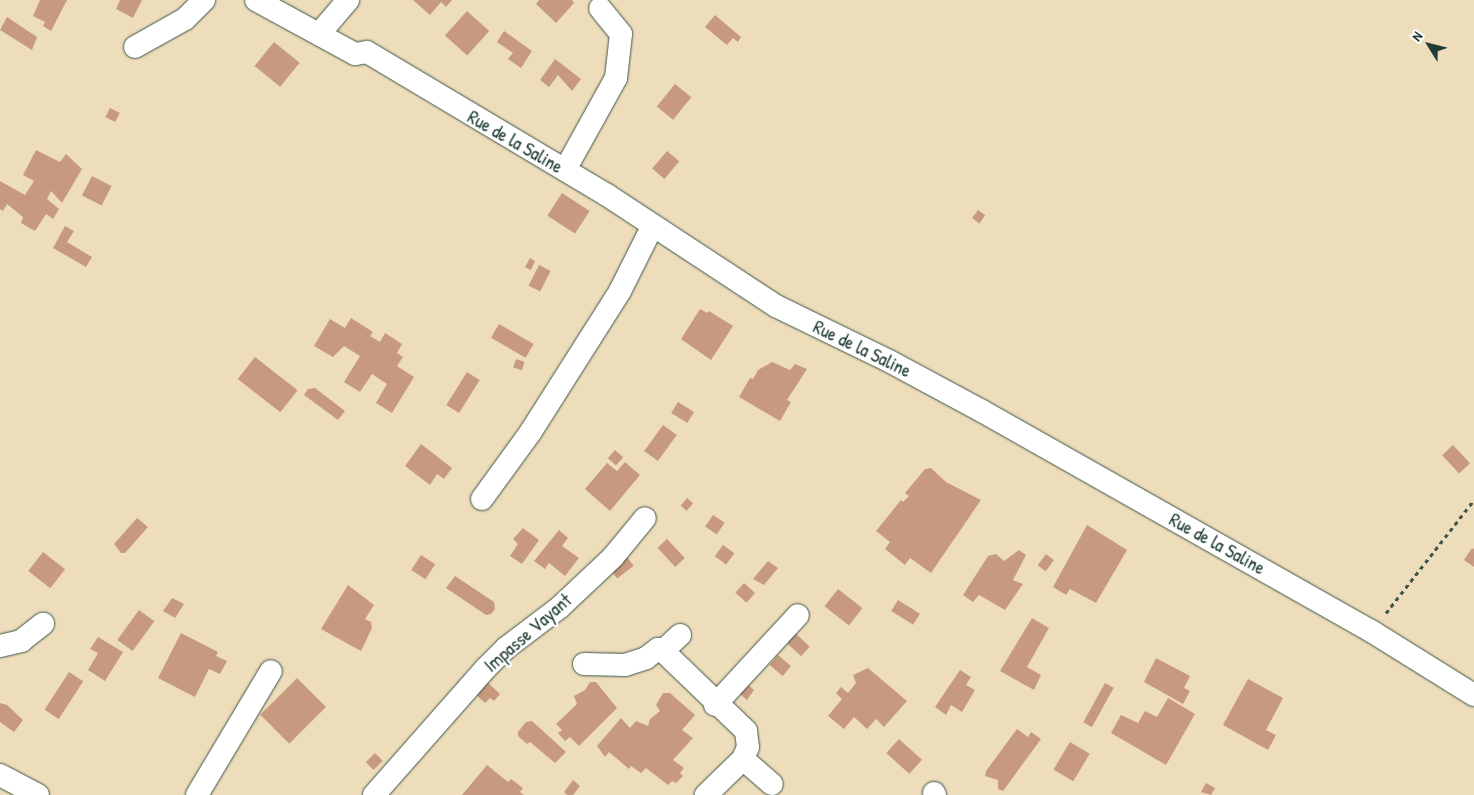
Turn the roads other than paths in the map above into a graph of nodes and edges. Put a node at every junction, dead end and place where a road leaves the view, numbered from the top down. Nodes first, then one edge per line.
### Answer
1 (204, 0) edge
2 (256, 0) edge
3 (348, 0) edge
4 (600, 8) dead end
5 (319, 34) junction
6 (135, 47) dead end
7 (564, 170) junction
8 (652, 227) junction
9 (482, 499) dead end
10 (645, 518) dead end
11 (798, 615) dead end
12 (43, 624) dead end
13 (680, 635) dead end
14 (0, 646) edge
15 (663, 652) junction
16 (584, 664) dead end
17 (271, 671) dead end
18 (1474, 695) edge
19 (715, 705) junction
20 (743, 758) junction
21 (0, 775) edge
22 (772, 784) dead end
23 (38, 795) edge
24 (197, 795) edge
25 (374, 795) edge
26 (706, 795) edge

1 - 6 street
2 - 5 street, Rue de la Saline
3 - 5 street
4 - 7 street
5 - 7 street, Rue de la Saline
7 - 8 street, Rue de la Saline
8 - 9 street
8 - 18 street, Rue de la Saline
10 - 25 street, Impasse Vayant
11 - 19 street
12 - 14 street
13 - 15 street
15 - 16 street
15 - 19 street
17 - 24 street
19 - 20 street
20 - 22 street
20 - 26 street
21 - 23 street

